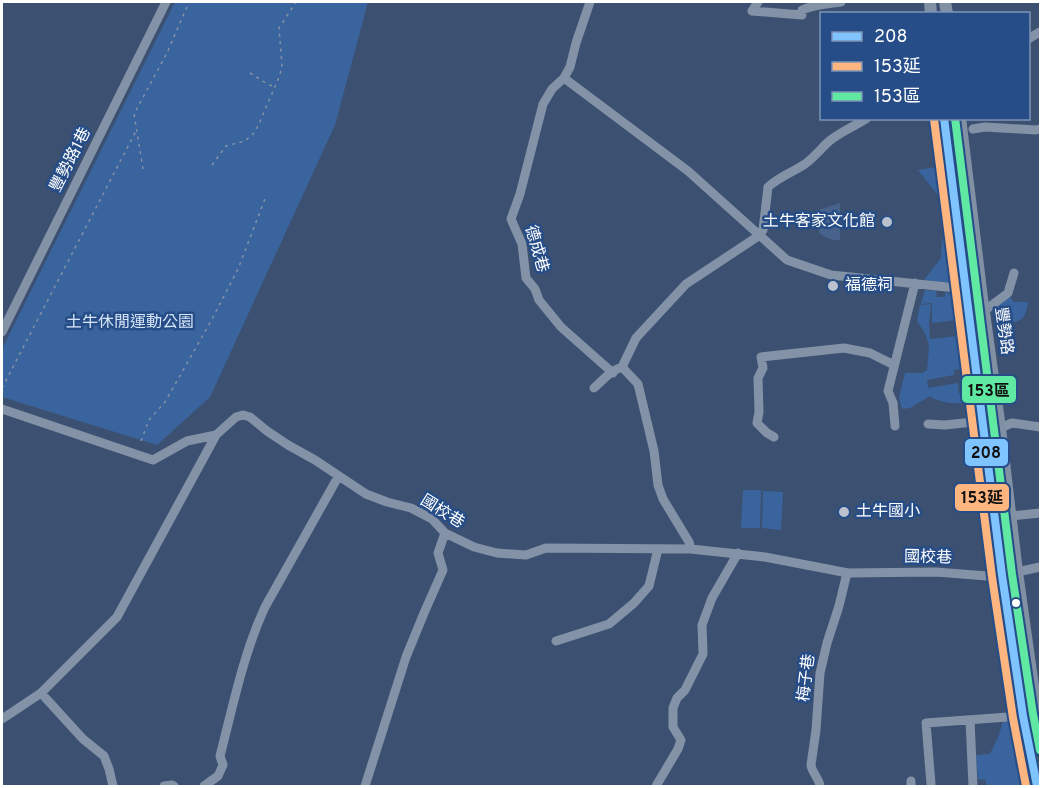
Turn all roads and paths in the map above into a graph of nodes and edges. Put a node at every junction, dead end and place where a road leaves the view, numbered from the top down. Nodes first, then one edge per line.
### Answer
1 (166, 2) edge
2 (189, 2) edge
3 (296, 2) edge
4 (590, 2) edge
5 (758, 2) edge
6 (830, 5) edge
7 (249, 73) dead end
8 (564, 78) junction
9 (277, 86) junction
10 (864, 120) edge
11 (944, 120) edge
12 (960, 120) edge
13 (973, 129) dead end
14 (1041, 129) edge
15 (136, 131) junction
16 (212, 165) dead end
17 (143, 169) dead end
18 (265, 199) dead end
19 (760, 235) junction
20 (1014, 273) dead end
21 (915, 283) junction
22 (981, 287) junction
23 (966, 289) junction
24 (984, 311) junction
25 (2, 332) edge
26 (894, 365) junction
27 (622, 367) junction
28 (613, 373) junction
29 (2, 388) edge
30 (594, 388) dead end
31 (2, 409) edge
32 (983, 421) junction
33 (928, 424) dead end
34 (895, 426) dead end
35 (1041, 427) edge
36 (1000, 430) junction
37 (216, 435) junction
38 (774, 437) dead end
39 (985, 439) junction
40 (141, 441) dead end
41 (338, 477) junction
42 (1041, 513) edge
43 (1010, 516) junction
44 (445, 533) junction
45 (658, 549) junction
46 (691, 549) junction
47 (738, 554) junction
48 (1041, 567) edge
49 (1017, 572) junction
50 (848, 573) junction
51 (1002, 575) junction
52 (556, 641) dead end
53 (1037, 687) edge
54 (41, 693) junction
55 (1023, 716) junction
56 (2, 719) edge
57 (970, 720) junction
58 (1041, 726) edge
59 (931, 784) dead end
60 (113, 786) edge
61 (164, 786) edge
62 (174, 786) edge
63 (204, 786) edge
64 (366, 786) edge
65 (656, 786) edge
66 (820, 786) edge
67 (973, 786) edge
68 (1037, 786) edge

1 - 25 street, 豐勢路1巷
2 - 15 path
3 - 9 path
4 - 8 street, 德成巷
5 - 6 street
7 - 9 path
8 - 19 street
8 - 28 street, 德成巷
9 - 16 path
10 - 19 street
11 - 23 main road, 豐勢路
12 - 22 main road, 豐勢路
13 - 14 street
15 - 17 path
15 - 29 path
18 - 40 path
19 - 21 street
19 - 27 street
20 - 24 street
21 - 23 street
21 - 26 street
22 - 23 street
22 - 24 main road, 豐勢路
23 - 32 main road, 豐勢路
24 - 36 main road, 豐勢路
26 - 34 street
26 - 38 street
27 - 28 street
27 - 46 street
28 - 30 street
31 - 37 street, 國校巷
32 - 33 street
32 - 39 main road, 豐勢路
35 - 36 street
36 - 39 street
36 - 43 main road, 豐勢路
37 - 41 street, 國校巷
37 - 54 street
39 - 51 main road, 豐勢路
41 - 44 street, 國校巷
41 - 63 street
42 - 43 street
43 - 49 main road, 豐勢路
44 - 45 street, 國校巷
44 - 64 street
45 - 46 street, 國校巷
45 - 52 street
46 - 47 street, 國校巷
47 - 50 street, 國校巷
47 - 65 street
48 - 49 street, 國校巷
49 - 51 street, 國校巷
49 - 53 main road, 豐勢路
50 - 51 street, 國校巷
50 - 66 street, 梅子巷
51 - 55 main road, 豐勢路
53 - 58 main road, 豐勢路
54 - 56 street
54 - 60 street
55 - 57 street
55 - 68 main road, 豐勢路
57 - 59 street
57 - 67 street
61 - 62 street

